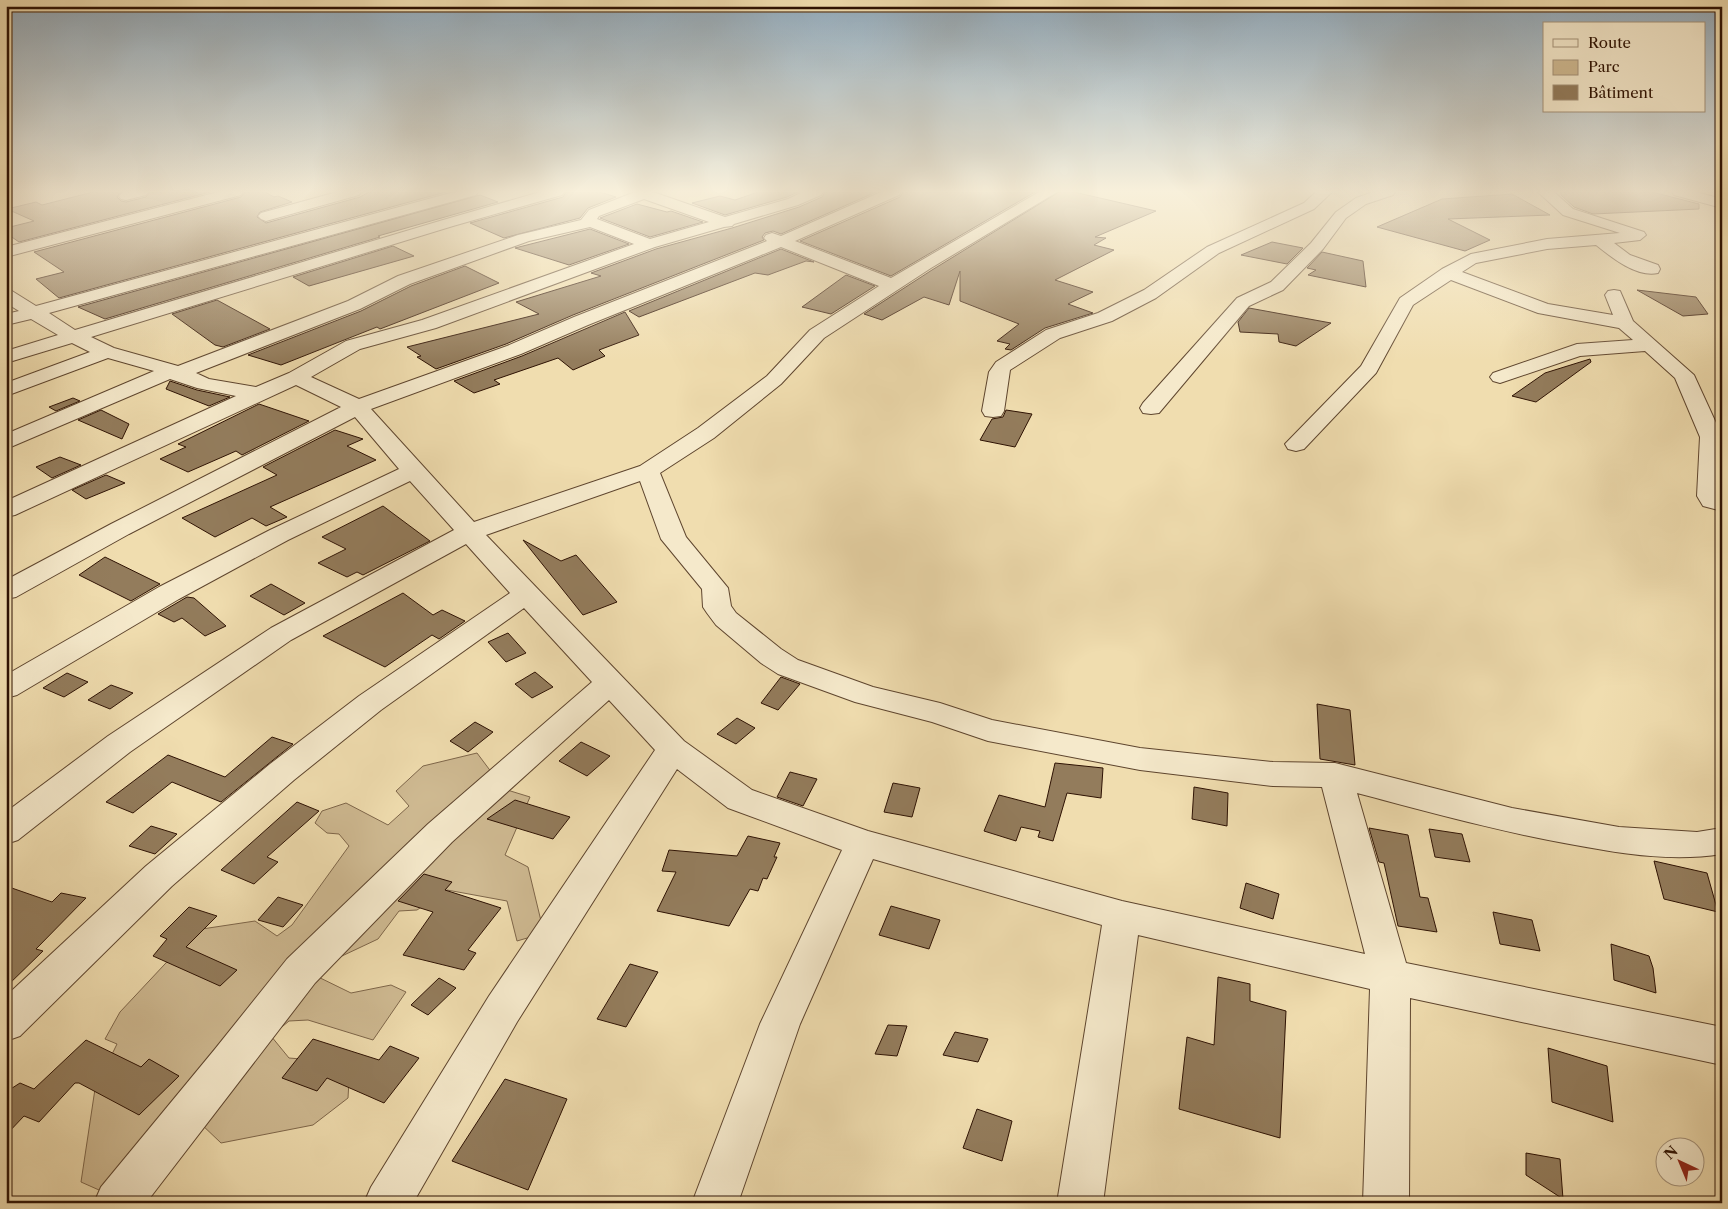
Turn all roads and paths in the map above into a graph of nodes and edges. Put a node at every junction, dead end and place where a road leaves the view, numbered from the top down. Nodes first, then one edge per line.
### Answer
1 (20, 248) edge
2 (265, 248) edge
3 (363, 248) edge
4 (494, 248) edge
5 (637, 248) edge
6 (763, 248) edge
7 (801, 248) edge
8 (953, 248) edge
9 (1216, 248) edge
10 (1315, 248) edge
11 (1519, 248) edge
12 (1610, 248) edge
13 (6, 252) edge
14 (1652, 269) dead end
15 (1448, 273) junction
16 (892, 284) junction
17 (6, 295) edge
18 (1614, 295) dead end
19 (33, 312) junction
20 (6, 320) edge
21 (1626, 324) junction
22 (72, 336) junction
23 (1648, 345) junction
24 (107, 352) junction
25 (6, 357) edge
26 (173, 372) junction
27 (296, 377) junction
28 (1500, 377) dead end
29 (6, 390) edge
30 (258, 394) junction
31 (358, 407) junction
32 (1152, 408) dead end
33 (993, 411) dead end
34 (6, 442) edge
35 (1296, 444) dead end
36 (413, 471) junction
37 (648, 471) junction
38 (1722, 504) edge
39 (6, 510) edge
40 (470, 532) junction
41 (6, 591) edge
42 (526, 594) junction
43 (610, 682) junction
44 (6, 688) edge
45 (673, 748) junction
46 (1335, 775) junction
47 (6, 831) edge
48 (1722, 840) edge
49 (863, 843) junction
50 (1122, 916) junction
51 (1390, 978) junction
52 (6, 1023) edge
53 (1722, 1046) edge
54 (117, 1203) edge
55 (387, 1203) edge
56 (715, 1203) edge
57 (1080, 1203) edge
58 (1386, 1203) edge

1 - 13 street
2 - 19 street
3 - 22 street
4 - 26 street
5 - 27 street
6 - 31 street
7 - 16 street
8 - 16 street
9 - 33 street
10 - 32 street
11 - 15 street
12 - 14 street
15 - 21 street
15 - 35 street
16 - 37 street
17 - 19 street
18 - 21 street
19 - 20 street
19 - 22 street
21 - 23 street
22 - 24 street
22 - 25 street
23 - 28 street
23 - 38 street
24 - 26 street
24 - 29 street
26 - 30 street
26 - 34 street
27 - 30 street
27 - 31 street
30 - 39 street
31 - 36 street
31 - 41 street
36 - 40 street
36 - 44 street
37 - 40 street
37 - 46 street
40 - 42 street
40 - 47 street
42 - 43 street
42 - 52 street
43 - 45 street
43 - 54 street
45 - 49 street
45 - 55 street
46 - 48 street
46 - 51 street
49 - 50 street
49 - 56 street
50 - 51 street
50 - 57 street
51 - 53 street
51 - 58 street

